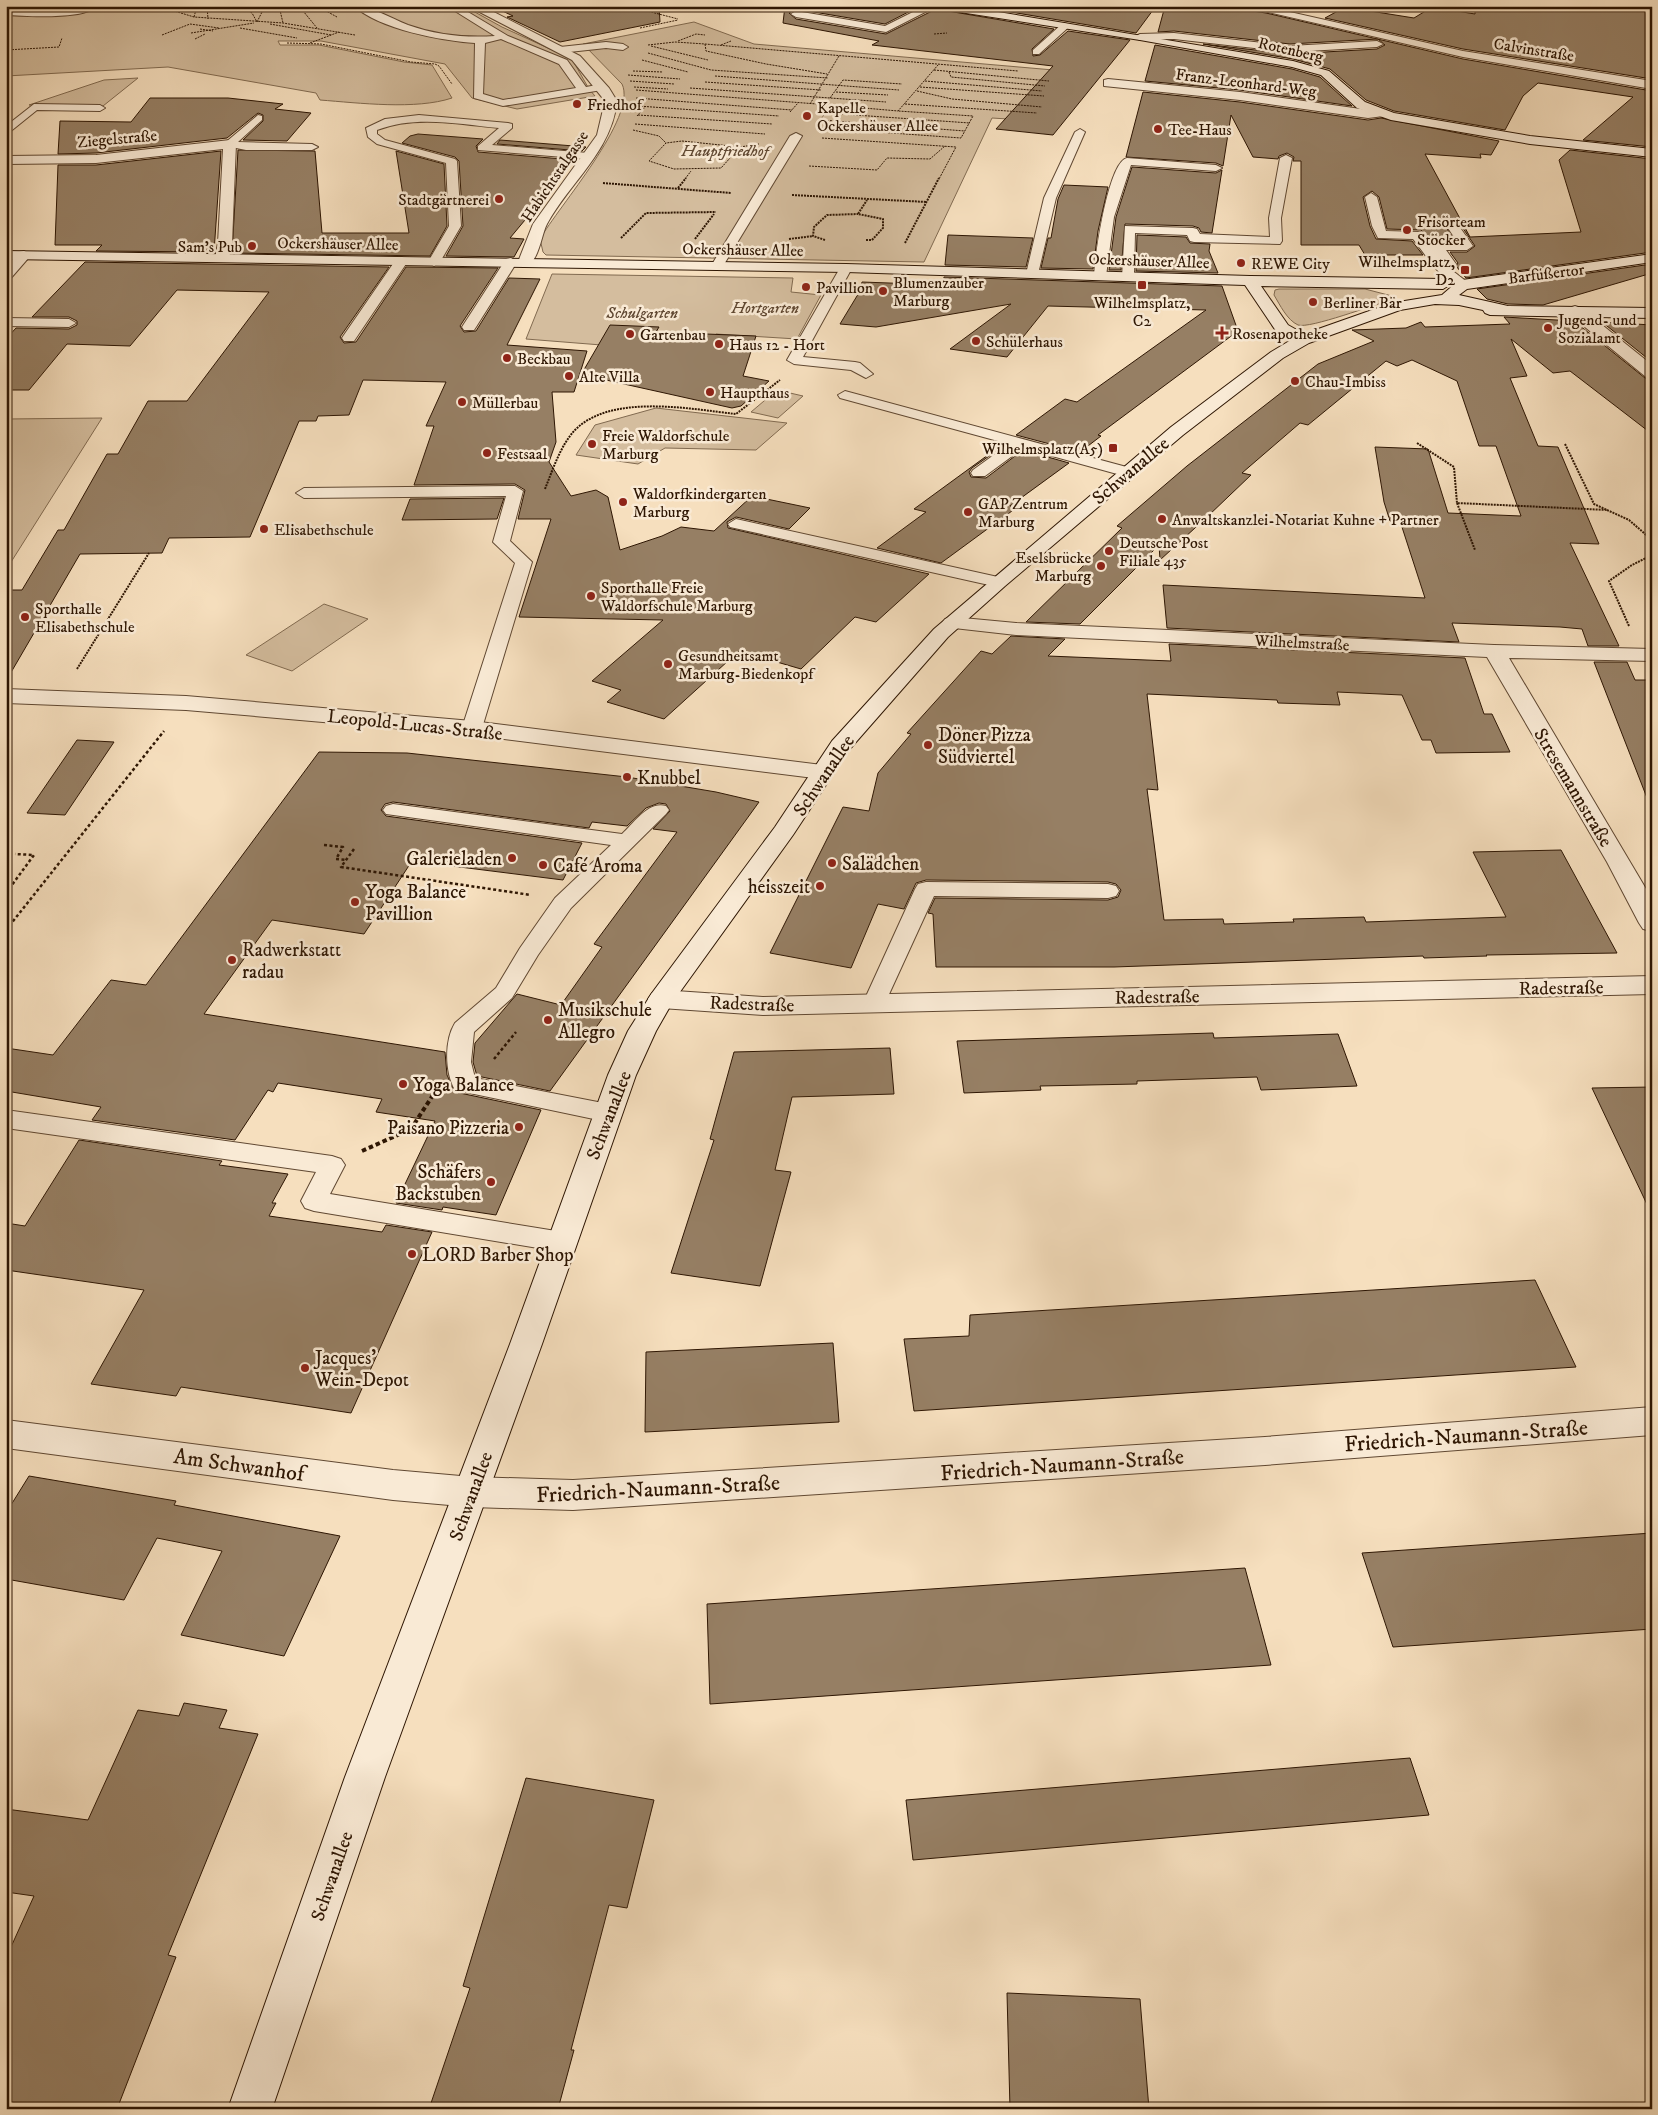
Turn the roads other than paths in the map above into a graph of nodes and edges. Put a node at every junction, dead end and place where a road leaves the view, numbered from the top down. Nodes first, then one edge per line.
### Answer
1 (93, 6) edge
2 (358, 6) edge
3 (451, 6) edge
4 (473, 6) edge
5 (933, 6) edge
6 (940, 6) edge
7 (1247, 6) edge
8 (6, 12) edge
9 (796, 14) dead end
10 (1066, 25) junction
11 (886, 29) junction
12 (904, 32) dead end
13 (1140, 37) junction
14 (505, 38) junction
15 (480, 40) junction
16 (1411, 42) junction
17 (623, 47) dead end
18 (560, 50) junction
19 (1036, 52) dead end
20 (1108, 84) dead end
21 (1652, 85) edge
22 (583, 90) junction
23 (604, 95) junction
24 (100, 108) dead end
25 (1380, 113) junction
26 (258, 118) dead end
27 (6, 132) edge
28 (1080, 132) dead end
29 (796, 136) road end
30 (230, 144) junction
31 (312, 148) dead end
32 (1652, 153) edge
33 (588, 156) junction
34 (1286, 158) dead end
35 (6, 160) edge
36 (1216, 168) dead end
37 (1370, 197) dead end
38 (1450, 222) dead end
39 (6, 255) edge
40 (24, 255) junction
41 (222, 258) junction
42 (1652, 258) edge
43 (402, 262) junction
44 (434, 262) junction
45 (518, 262) junction
46 (717, 266) junction
47 (846, 268) junction
48 (1032, 274) junction
49 (6, 275) edge
50 (1100, 276) junction
51 (1128, 277) junction
52 (1250, 282) junction
53 (1368, 284) junction
54 (1462, 284) junction
55 (1426, 300) junction
56 (1447, 305) junction
57 (1575, 311) junction
58 (1652, 313) edge
59 (6, 322) edge
60 (1352, 322) junction
61 (69, 323) dead end
62 (469, 327) dead end
63 (349, 338) dead end
64 (1303, 340) junction
65 (1652, 373) edge
66 (866, 374) dead end
67 (845, 395) dead end
68 (1020, 443) junction
69 (1128, 472) junction
70 (980, 473) dead end
71 (304, 493) dead end
72 (736, 524) dead end
73 (998, 582) junction
74 (952, 623) junction
75 (1494, 651) junction
76 (1647, 655) edge
77 (6, 696) edge
78 (472, 728) junction
79 (822, 772) junction
80 (393, 810) dead end
81 (659, 810) dead end
82 (627, 841) junction
83 (1108, 891) dead end
84 (1652, 923) edge
85 (1652, 985) edge
86 (662, 999) junction
87 (874, 1003) junction
88 (608, 1113) junction
89 (13, 1120) dead end
90 (562, 1242) junction
91 (1652, 1421) edge
92 (6, 1434) edge
93 (472, 1492) junction
94 (250, 2109) edge

1 - 8 lane
2 - 15 lane
3 - 14 lane
4 - 18 street
5 - 11 lane
6 - 10 street, Rotenberg
7 - 16 street, Calvinstraße
9 - 11 lane
10 - 13 street, Rotenberg
10 - 19 lane
11 - 12 lane
13 - 16 street, Calvinstraße
13 - 25 street, Rotenberg
14 - 15 lane
14 - 22 lane
15 - 22 lane
16 - 21 street, Calvinstraße
17 - 18 lane
18 - 23 street
20 - 25 street, Franz-Leonhard-Weg
22 - 23 lane
23 - 33 street, Habichtstalgasse
24 - 27 lane, Ziegelstraße
25 - 32 street, Rotenberg
26 - 30 lane
28 - 48 lane
29 - 46 lane
30 - 31 lane
30 - 35 street, Ziegelstraße
30 - 41 street
33 - 44 lane
33 - 45 street, Habichtstalgasse
34 - 51 lane
36 - 50 lane
37 - 54 lane
38 - 54 lane
39 - 40 street, Ockershäuser Allee
40 - 41 street, Ockershäuser Allee
40 - 49 street
41 - 43 street, Ockershäuser Allee
42 - 54 street, Barfüßertor
43 - 44 street, Ockershäuser Allee
43 - 63 lane
44 - 45 street, Ockershäuser Allee
45 - 46 street, Ockershäuser Allee
45 - 62 lane
46 - 47 street, Ockershäuser Allee
47 - 48 street, Ockershäuser Allee
47 - 66 lane
48 - 50 street, Ockershäuser Allee
50 - 51 street, Ockershäuser Allee
51 - 52 street, Ockershäuser Allee
52 - 53 street, Ockershäuser Allee
52 - 64 street
53 - 54 street, Ockershäuser Allee
53 - 55 street
54 - 56 street
55 - 56 street
55 - 60 street
56 - 57 street
56 - 60 street
57 - 58 street
57 - 65 street
59 - 61 lane
60 - 64 street, Schwanallee
64 - 69 street, Schwanallee
67 - 68 lane
68 - 69 lane
68 - 70 lane
69 - 73 street, Schwanallee
71 - 78 lane
72 - 73 lane
73 - 74 street, Schwanallee
74 - 75 street, Wilhelmstraße
74 - 79 street, Schwanallee
75 - 76 street, Wilhelmstraße
75 - 84 street, Stresemannstraße
77 - 78 street, Leopold-Lucas-Straße
78 - 79 street, Leopold-Lucas-Straße
79 - 86 street, Schwanallee
80 - 82 lane
81 - 82 lane
82 - 88 lane
83 - 87 lane
85 - 87 street, Radestraße
86 - 87 street, Radestraße
86 - 88 street, Schwanallee
88 - 90 street, Schwanallee
89 - 90 lane
90 - 93 street, Schwanallee
91 - 93 street, Friedrich-Naumann-Straße
92 - 93 street, Am Schwanhof
93 - 94 street, Schwanallee

